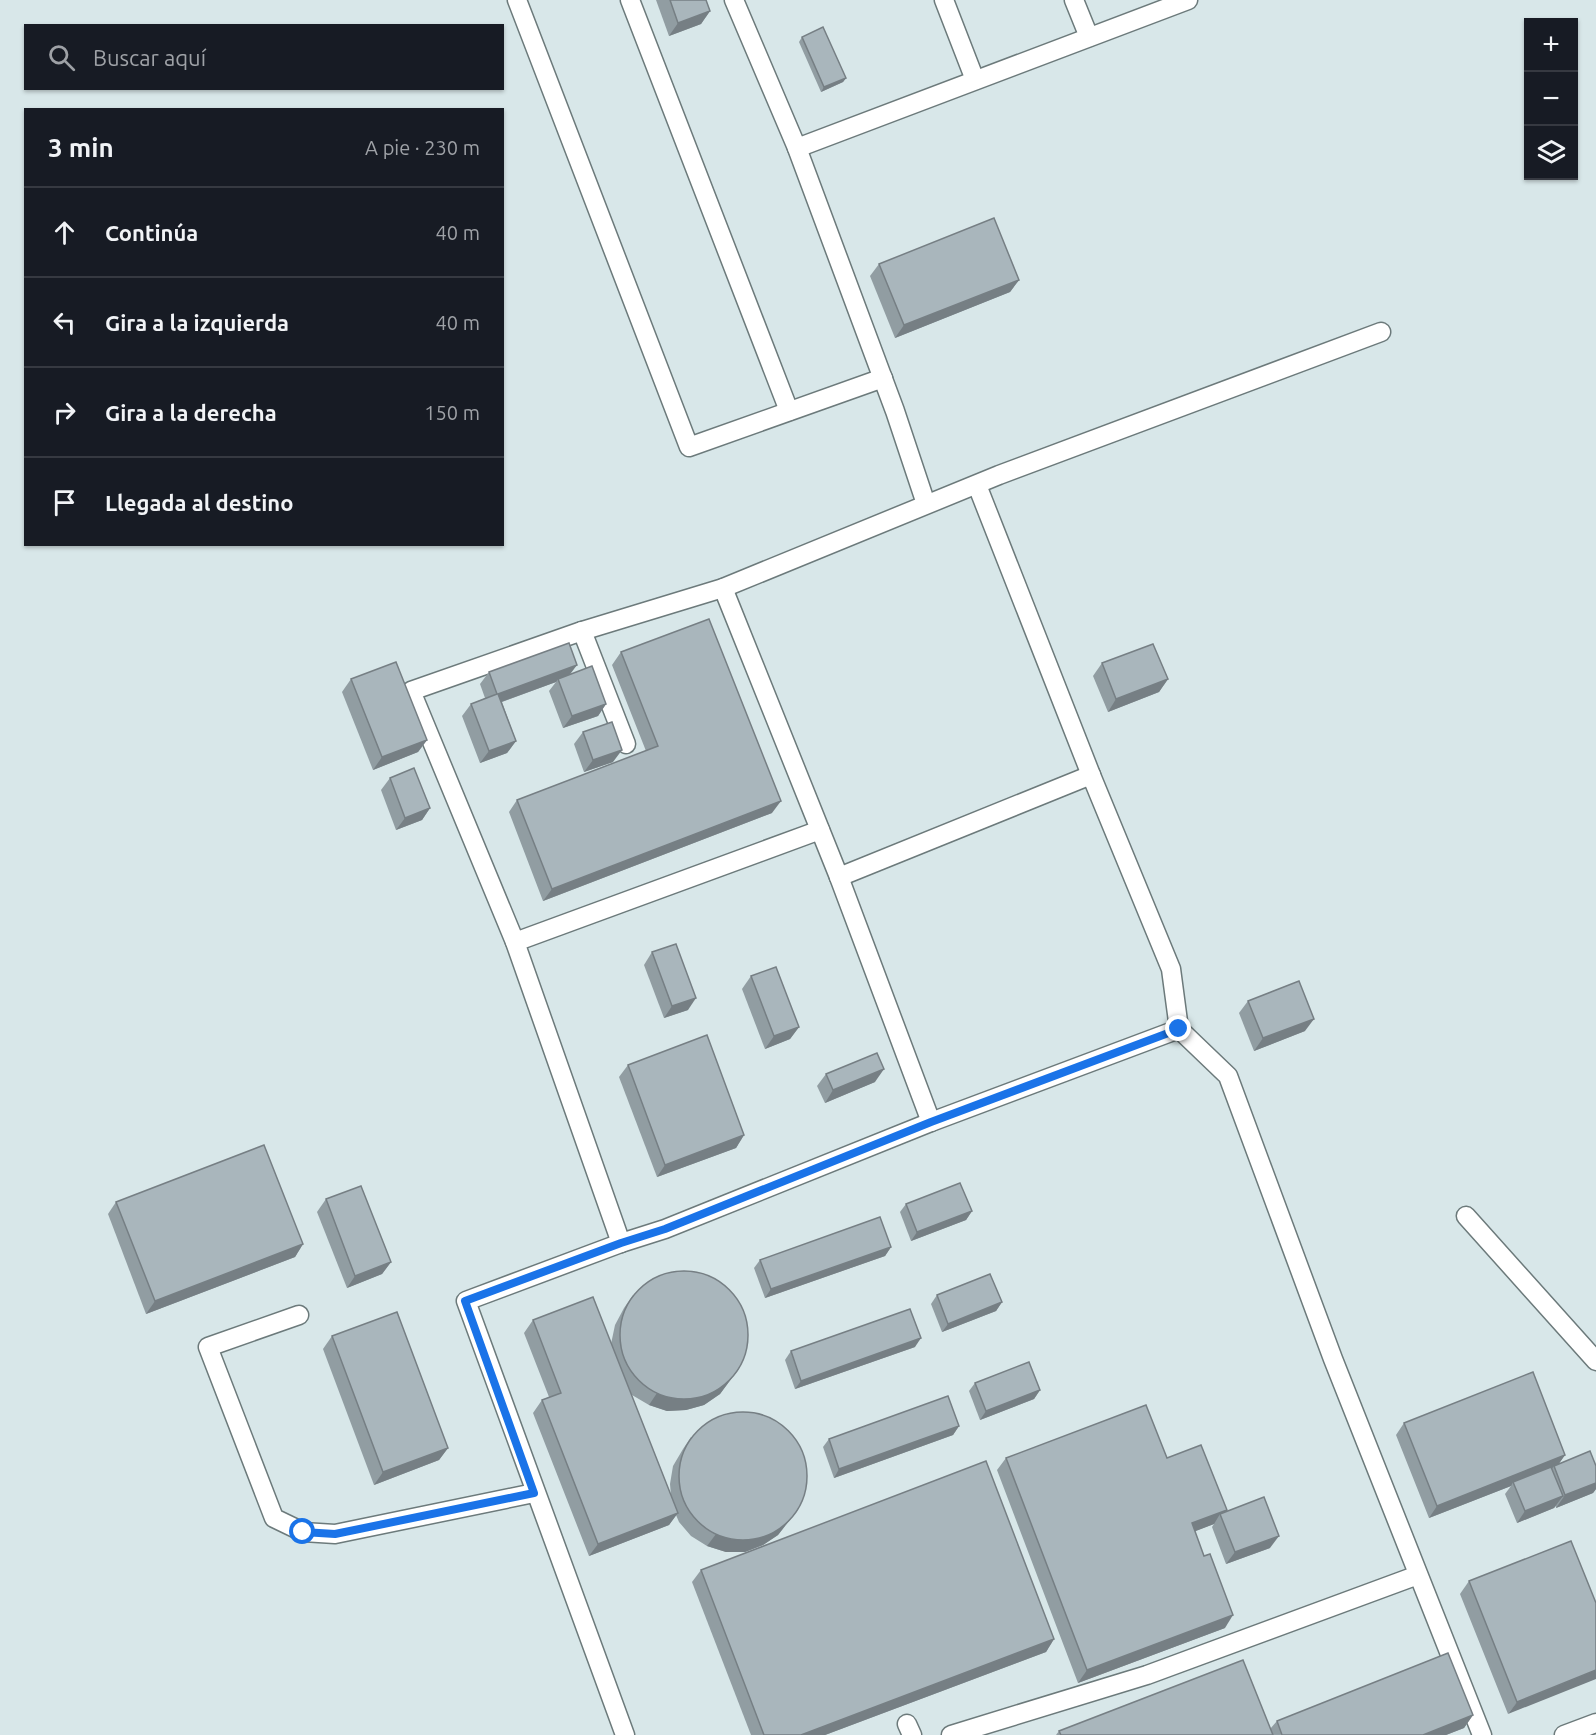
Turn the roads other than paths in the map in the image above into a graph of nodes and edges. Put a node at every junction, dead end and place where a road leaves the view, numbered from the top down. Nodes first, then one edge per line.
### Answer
1 (517, 0) edge
2 (630, 0) edge
3 (734, 0) edge
4 (944, 0) edge
5 (1074, 0) edge
6 (1188, 0) edge
7 (1089, 38) junction
8 (975, 80) junction
9 (797, 148) junction
10 (1381, 333) dead end
11 (883, 378) junction
12 (789, 411) junction
13 (977, 485) junction
14 (926, 504) junction
15 (723, 588) junction
16 (582, 631) junction
17 (626, 744) dead end
18 (1091, 775) junction
19 (820, 830) junction
20 (839, 878) junction
21 (515, 942) junction
22 (1179, 1029) junction
23 (931, 1122) junction
24 (1466, 1216) dead end
25 (621, 1243) junction
26 (299, 1315) dead end
27 (1596, 1361) edge
28 (534, 1493) junction
29 (1418, 1575) junction
30 (1596, 1723) edge
31 (625, 1735) edge
32 (951, 1735) edge
33 (1482, 1735) edge
34 (1564, 1735) edge

1 - 12 lane
2 - 12 lane
3 - 9 lane
4 - 8 lane
5 - 7 lane
6 - 7 lane
7 - 8 lane
8 - 9 lane
9 - 11 lane
10 - 13 lane
11 - 12 lane
11 - 14 lane
13 - 14 lane
13 - 18 lane
14 - 15 lane
15 - 16 lane
15 - 19 lane
16 - 17 lane
16 - 21 lane
18 - 20 lane
18 - 22 lane
19 - 20 lane
19 - 21 lane
20 - 23 lane
21 - 25 lane
22 - 23 lane
22 - 29 lane
23 - 25 lane
24 - 27 lane
25 - 28 lane
26 - 28 lane
28 - 31 lane
29 - 32 lane
29 - 33 lane
30 - 34 lane

